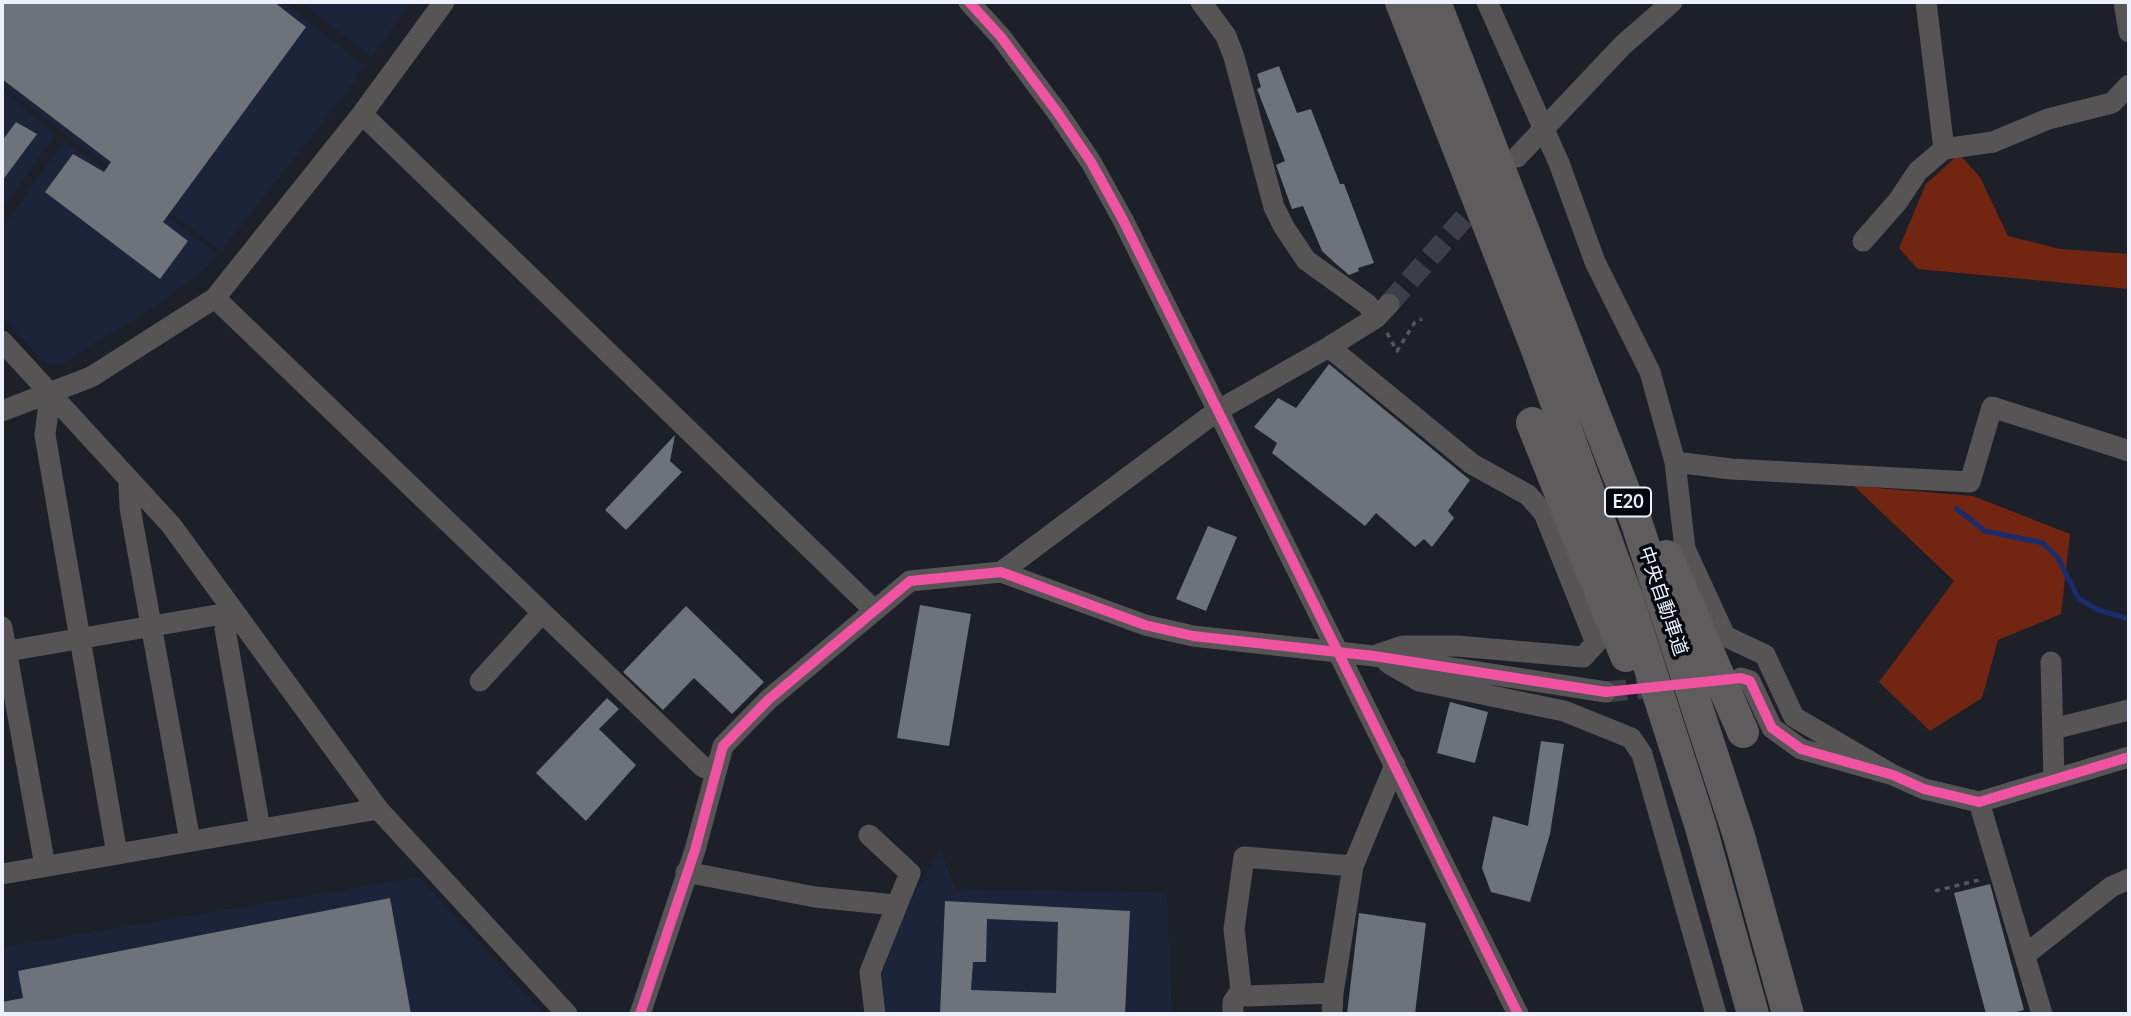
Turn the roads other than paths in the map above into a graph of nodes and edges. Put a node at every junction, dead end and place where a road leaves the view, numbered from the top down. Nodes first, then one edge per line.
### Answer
1 (444, 2) edge
2 (969, 2) edge
3 (1201, 2) edge
4 (1401, 2) edge
5 (1435, 2) edge
6 (1487, 2) edge
7 (1672, 2) edge
8 (1926, 2) edge
9 (2124, 2) edge
10 (2129, 32) edge
11 (2129, 85) edge
12 (362, 114) junction
13 (1543, 132) junction
14 (1944, 149) junction
15 (1517, 157) dead end
16 (1863, 241) dead end
17 (1548, 289) junction
18 (215, 298) junction
19 (2, 341) edge
20 (1329, 347) junction
21 (50, 395) junction
22 (2, 411) edge
23 (1217, 411) junction
24 (1532, 423) dead end
25 (2129, 451) edge
26 (1675, 463) junction
27 (129, 483) junction
28 (1002, 572) junction
29 (874, 610) junction
30 (234, 612) junction
31 (542, 613) junction
32 (153, 626) junction
33 (2, 627) edge
34 (80, 638) junction
35 (4, 652) edge
36 (1339, 652) junction
37 (1374, 656) junction
38 (2051, 662) dead end
39 (1741, 678) dead end
40 (480, 681) dead end
41 (1606, 692) tunnel mouth
42 (2129, 710) edge
43 (2053, 729) junction
44 (1743, 732) dead end
45 (2129, 757) edge
46 (1395, 765) junction
47 (714, 770) junction
48 (1893, 775) junction
49 (2054, 779) junction
50 (1979, 802) junction
51 (378, 809) junction
52 (1700, 824) junction
53 (260, 829) junction
54 (869, 835) dead end
55 (190, 841) junction
56 (117, 854) junction
57 (45, 866) junction
58 (1353, 866) junction
59 (687, 872) junction
60 (2, 874) edge
61 (2129, 879) edge
62 (895, 905) junction
63 (2025, 955) junction
64 (1241, 990) junction
65 (1333, 1004) edge
66 (567, 1014) edge
67 (640, 1014) edge
68 (874, 1014) edge
69 (1233, 1014) edge
70 (1518, 1014) edge
71 (1716, 1014) edge
72 (1753, 1014) edge
73 (1788, 1014) edge
74 (2042, 1014) edge

1 - 12 street
2 - 23 street
3 - 20 street
4 - 52 highway, 中央自動車道 / E20
5 - 17 highway, 中央自動車道 / E20
6 - 13 street
7 - 13 street
8 - 14 street
9 - 10 street
11 - 14 street
12 - 18 street
12 - 29 street
13 - 15 street
13 - 26 street
14 - 16 street
17 - 44 highway
17 - 73 highway, 中央自動車道 / E20
18 - 21 street
18 - 31 street
19 - 21 street
20 - 23 street
20 - 37 street
21 - 22 street
21 - 27 street
21 - 34 street
23 - 28 street
23 - 36 street
24 - 52 highway
25 - 26 street
26 - 48 street
27 - 30 street
27 - 32 street
28 - 29 street
28 - 36 street
29 - 47 street
30 - 32 street
30 - 51 street
30 - 53 street
31 - 40 street
31 - 47 street
32 - 34 street
32 - 55 street
33 - 35 street
34 - 35 street
34 - 56 street
35 - 57 street
36 - 37 street
36 - 46 street
37 - 41 street
37 - 71 street
38 - 43 street
39 - 48 street
42 - 43 street
43 - 49 street
45 - 49 street
46 - 58 street
46 - 70 street
47 - 59 street
48 - 50 street
49 - 50 street
50 - 63 street
51 - 53 street
51 - 66 street
52 - 72 highway, 中央自動車道 / E20
53 - 55 street
54 - 62 street
55 - 56 street
56 - 57 street
57 - 60 street
58 - 64 street
58 - 65 street
59 - 62 street
59 - 67 street
61 - 63 street
62 - 68 street
63 - 74 street
64 - 65 street
64 - 69 street

